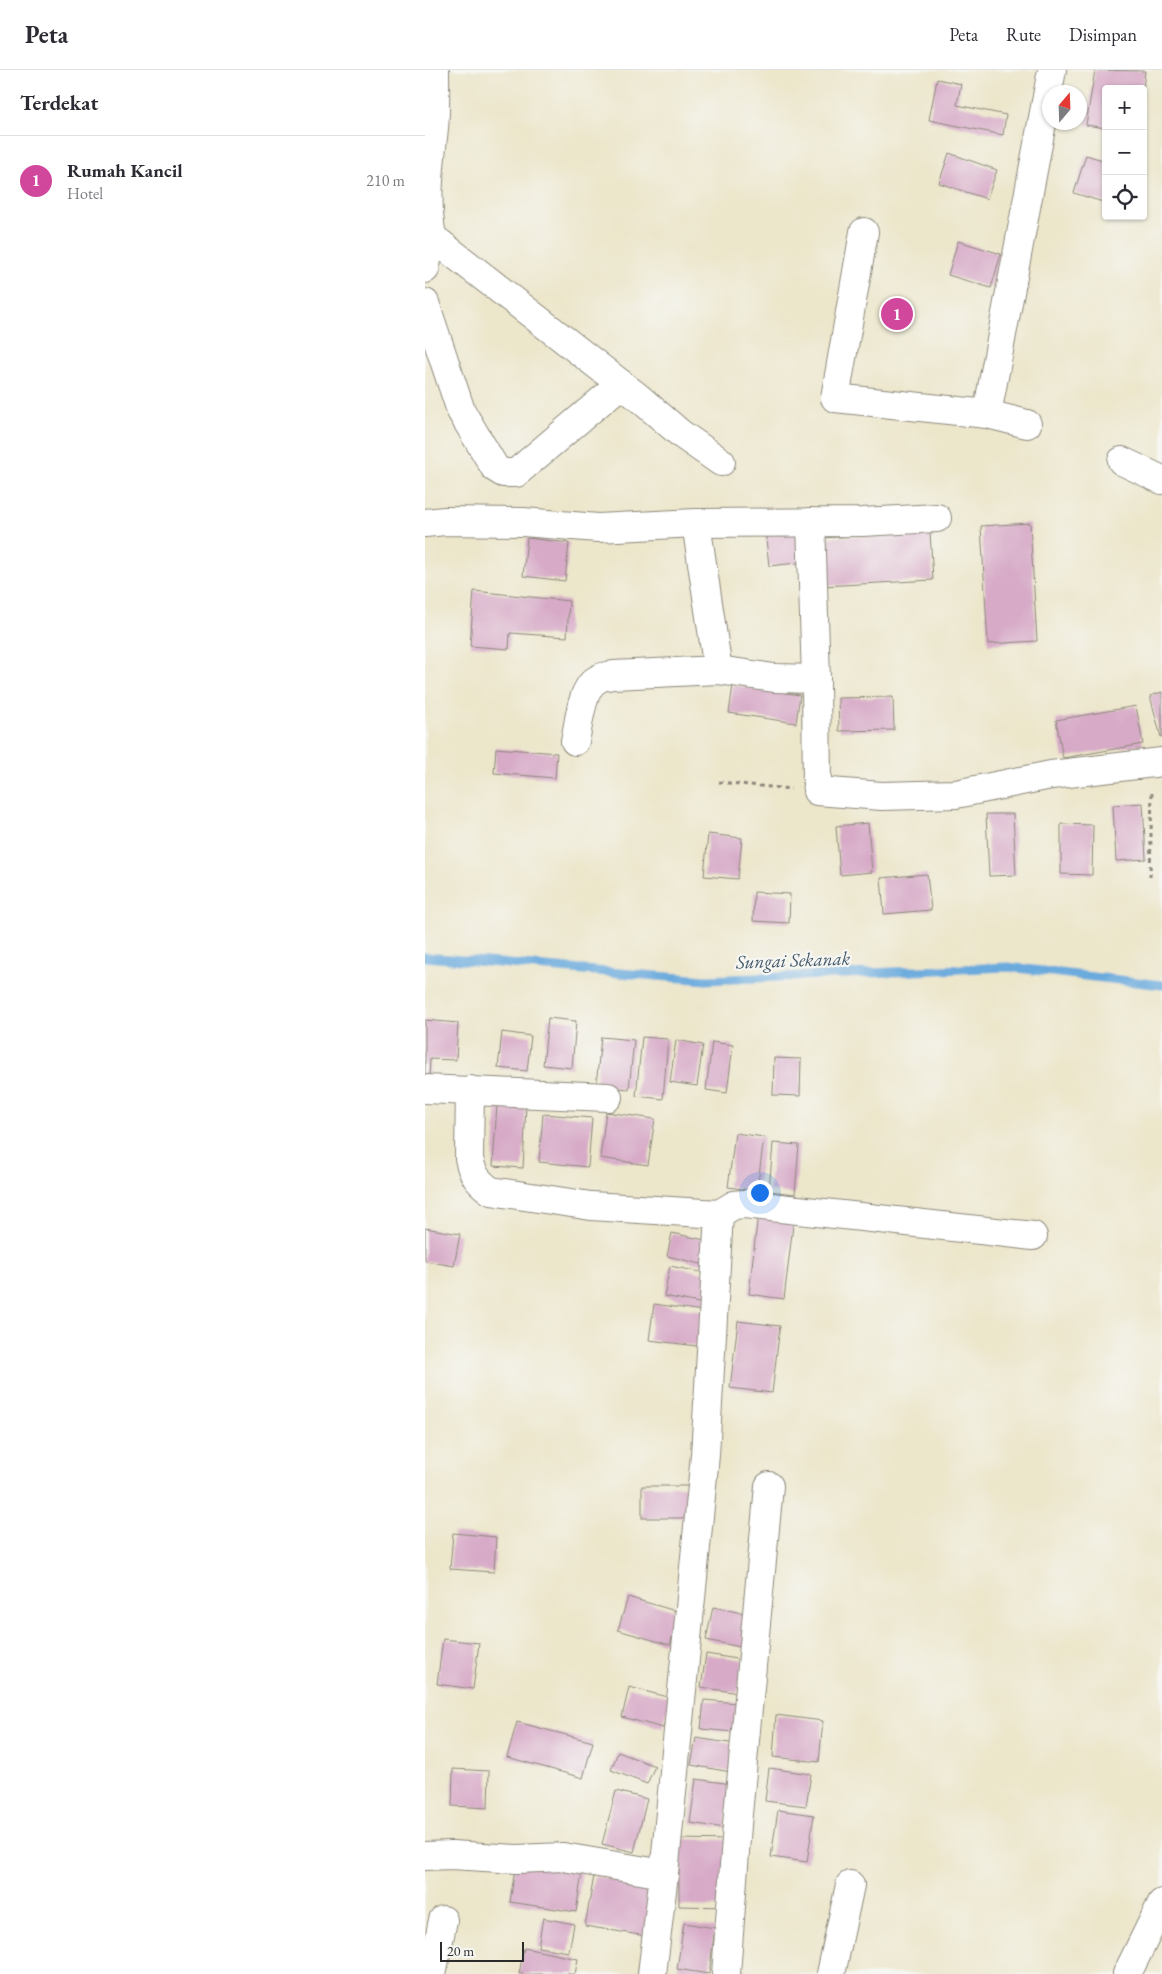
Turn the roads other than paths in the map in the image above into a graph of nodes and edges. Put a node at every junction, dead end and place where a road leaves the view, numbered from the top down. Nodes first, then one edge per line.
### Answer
1 (435, 70) edge
2 (1052, 70) edge
3 (430, 101) edge
4 (864, 232) dead end
5 (433, 238) junction
6 (425, 269) edge
7 (425, 303) edge
8 (621, 384) junction
9 (987, 414) junction
10 (1027, 424) dead end
11 (1122, 461) dead end
12 (721, 462) dead end
13 (1162, 480) edge
14 (937, 518) dead end
15 (811, 522) junction
16 (425, 523) edge
17 (696, 523) junction
18 (718, 670) junction
19 (816, 679) junction
20 (575, 741) dead end
21 (1157, 763) edge
22 (425, 1089) edge
23 (470, 1090) junction
24 (608, 1097) dead end
25 (719, 1214) junction
26 (1033, 1236) dead end
27 (769, 1486) dead end
28 (425, 1856) edge
29 (664, 1874) junction
30 (851, 1885) dead end
31 (1162, 1903) edge
32 (443, 1920) dead end
33 (1154, 1939) edge
34 (432, 1974) edge
35 (652, 1974) edge
36 (726, 1974) edge
37 (831, 1974) edge
38 (1127, 1974) edge

1 - 3 street
2 - 9 street
3 - 5 street
4 - 9 street
5 - 6 street
5 - 8 street
7 - 8 street
8 - 12 street
9 - 10 street
11 - 13 street
14 - 15 street
15 - 17 street
15 - 19 street
16 - 17 street
17 - 18 street
18 - 19 street
18 - 20 street
19 - 21 street
22 - 23 street
23 - 24 street
23 - 25 street
25 - 26 street
25 - 29 street
27 - 36 street
28 - 29 street
29 - 35 street
30 - 37 street
31 - 33 street
32 - 34 street
33 - 38 street

